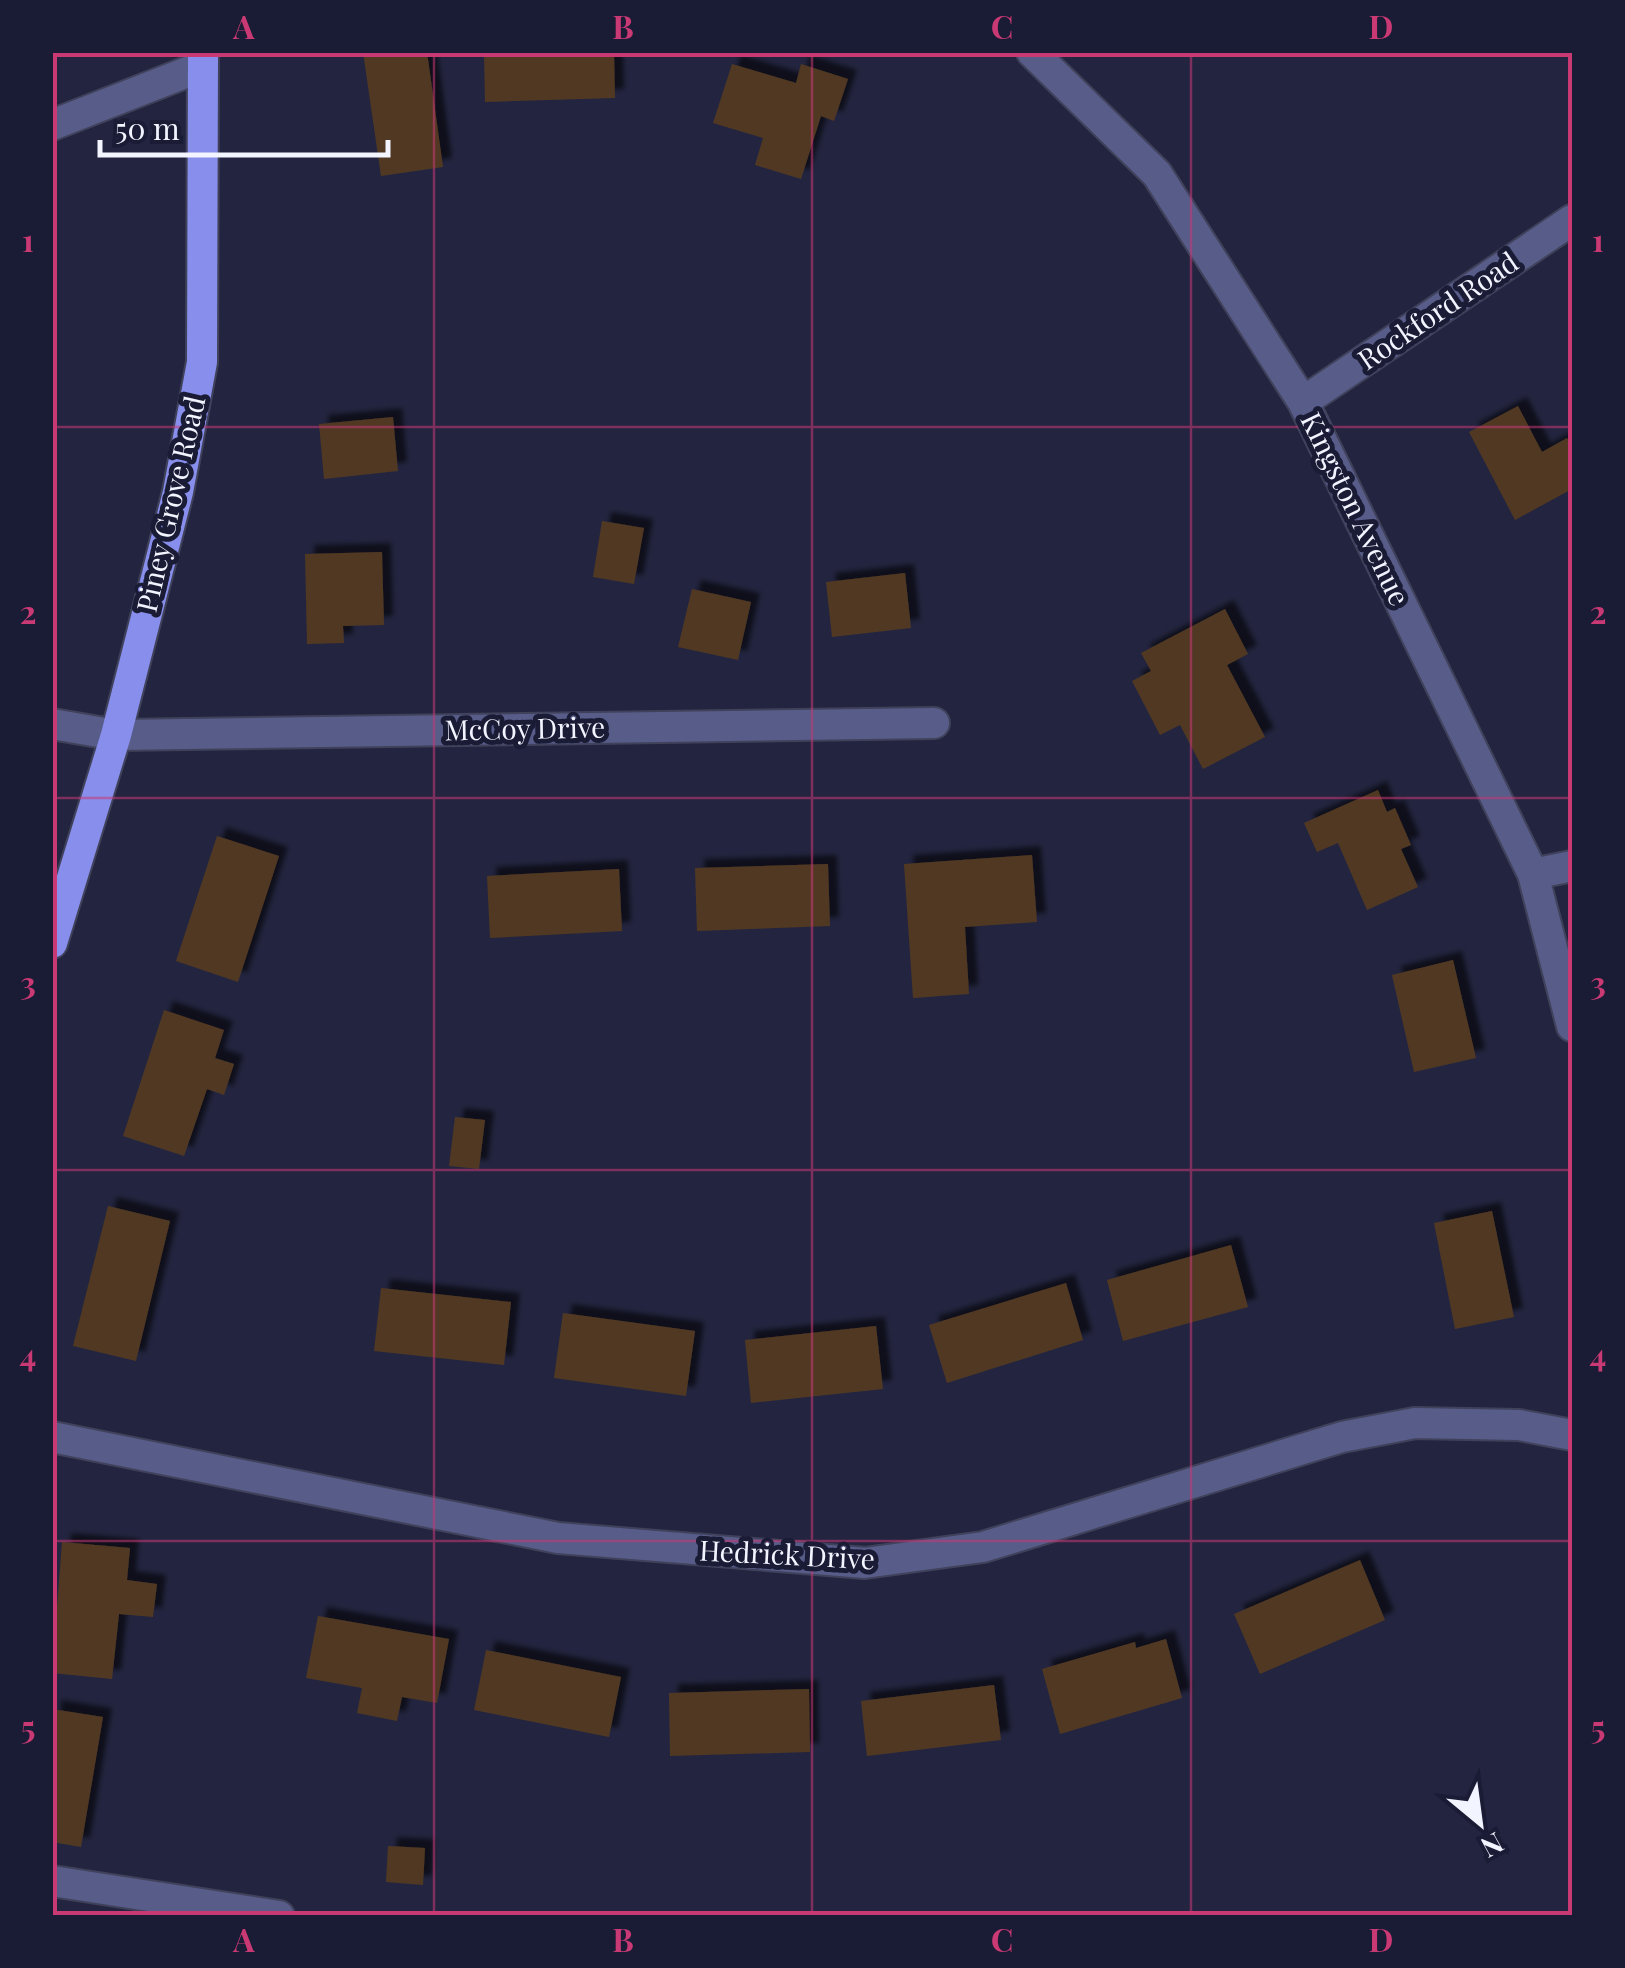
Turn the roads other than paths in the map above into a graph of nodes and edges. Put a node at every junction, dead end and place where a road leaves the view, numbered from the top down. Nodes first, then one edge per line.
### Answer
1 (1032, 52) edge
2 (204, 59) edge
3 (52, 125) edge
4 (1572, 220) edge
5 (1303, 402) junction
6 (934, 722) dead end
7 (52, 724) edge
8 (116, 735) junction
9 (1572, 866) edge
10 (1533, 874) junction
11 (52, 943) edge
12 (1572, 1026) edge
13 (1572, 1435) edge
14 (52, 1436) edge
15 (52, 1880) edge
16 (279, 1916) edge

1 - 5 street, Kingston Avenue
2 - 3 street
2 - 8 main road, Piney Grove Road
4 - 5 street, Rockford Road
5 - 10 street, Kingston Avenue
6 - 8 street, McCoy Drive
7 - 8 street, McCoy Drive
8 - 11 main road, Piney Grove Road
9 - 10 street
10 - 12 street, Kingston Avenue
13 - 14 street, Hedrick Drive
15 - 16 street

